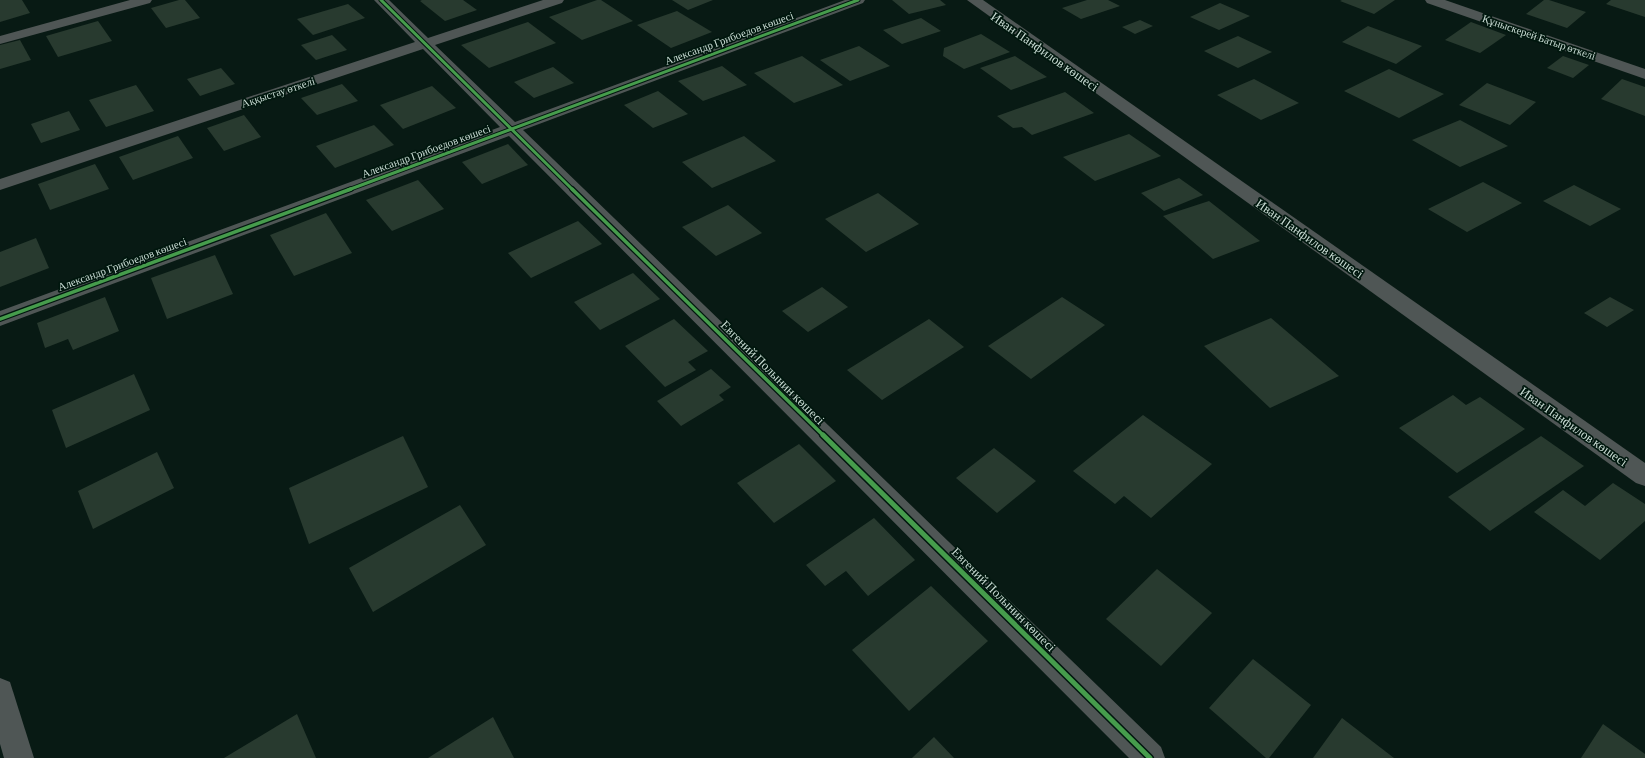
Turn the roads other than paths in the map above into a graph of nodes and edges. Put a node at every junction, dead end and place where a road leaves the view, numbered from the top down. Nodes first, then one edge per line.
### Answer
1 (145, 0) edge
2 (381, 0) edge
3 (556, 0) edge
4 (858, 0) edge
5 (974, 0) edge
6 (1432, 0) edge
7 (0, 40) edge
8 (425, 44) junction
9 (1645, 74) edge
10 (511, 129) junction
11 (0, 185) edge
12 (0, 319) edge
13 (1645, 476) edge
14 (0, 692) edge
15 (19, 758) edge
16 (1150, 758) edge

1 - 7 street
2 - 8 street, Евгений Полынин көшесі
3 - 8 street, Аққыстау өткелі
4 - 10 street, Александр Грибоедов көшесі
5 - 13 street, Иван Панфилов көшесі
6 - 9 street, Құныскерей Батыр өткелі
8 - 10 street, Евгений Полынин көшесі
8 - 11 street, Аққыстау өткелі
10 - 12 street, Александр Грибоедов көшесі
10 - 16 street, Евгений Полынин көшесі
14 - 15 street

